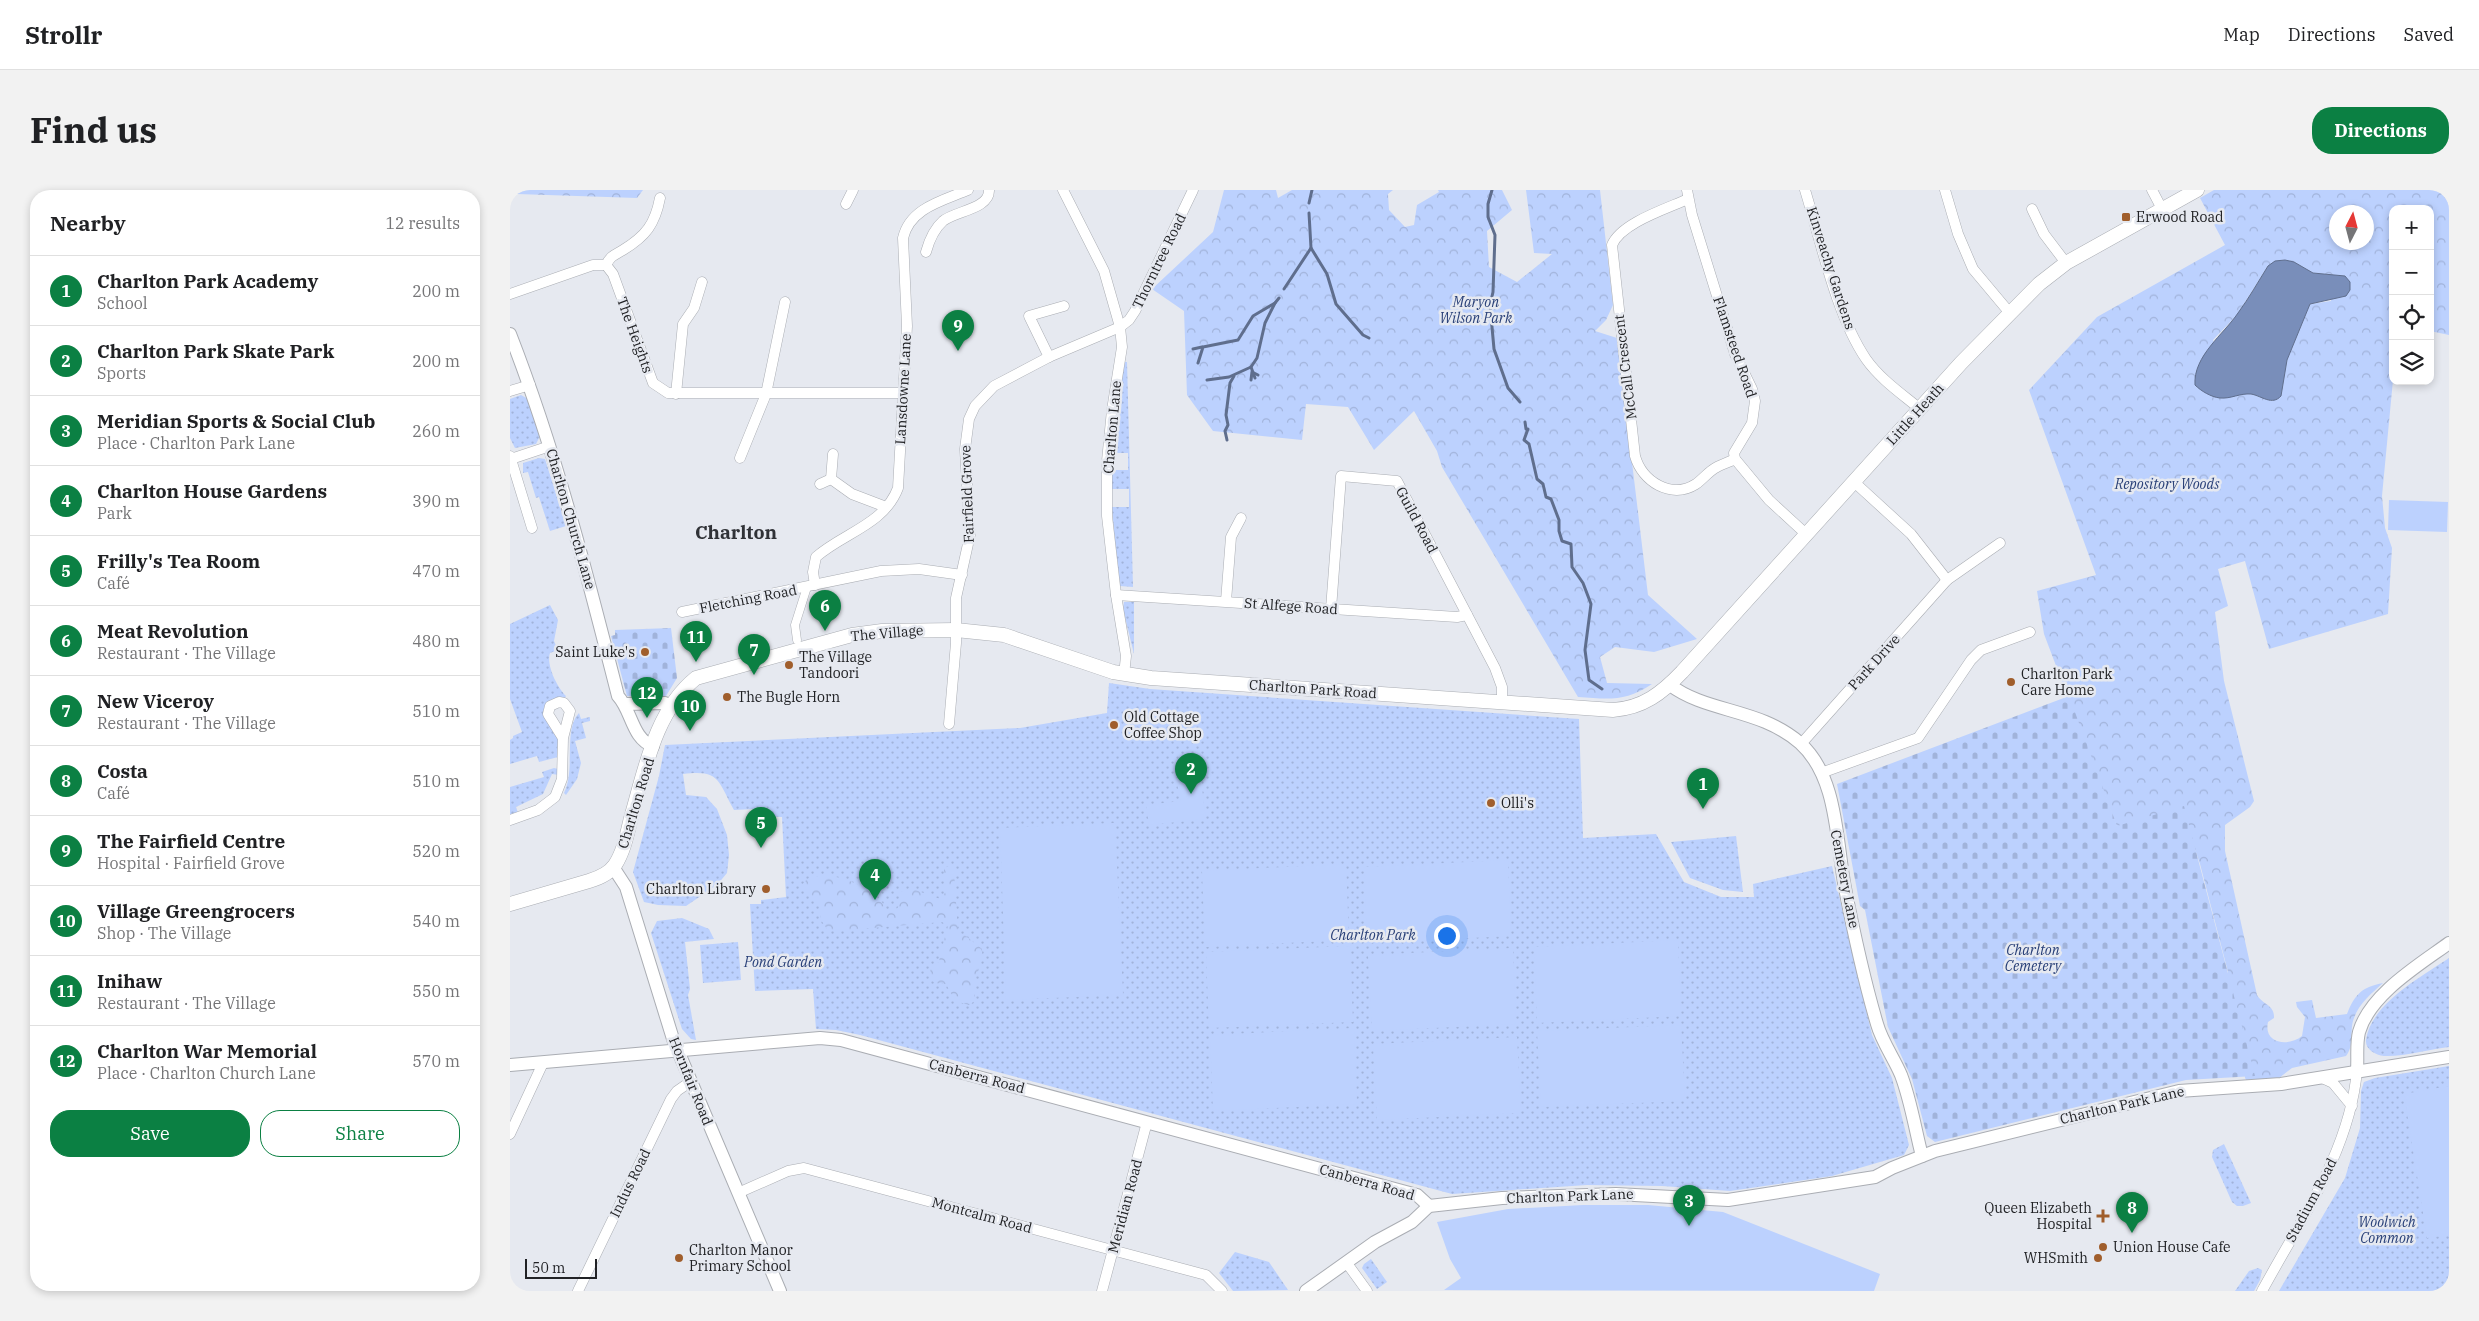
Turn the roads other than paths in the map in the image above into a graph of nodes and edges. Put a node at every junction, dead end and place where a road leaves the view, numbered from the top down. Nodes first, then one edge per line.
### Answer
1 (853, 190) edge
2 (968, 190) edge
3 (989, 190) edge
4 (1194, 190) edge
5 (1805, 190) edge
6 (1945, 190) edge
7 (2152, 190) edge
8 (2197, 190) edge
9 (1066, 191) edge
10 (1687, 195) edge
11 (660, 198) dead end
12 (846, 204) dead end
13 (2032, 209) dead end
14 (2162, 209) junction
15 (926, 252) dead end
16 (2066, 263) junction
17 (606, 265) junction
18 (702, 282) dead end
19 (510, 294) edge
20 (786, 302) dead end
21 (1064, 306) dead end
22 (2009, 312) junction
23 (1120, 327) junction
24 (510, 334) edge
25 (1049, 357) junction
26 (530, 385) junction
27 (510, 391) edge
28 (903, 393) junction
29 (676, 394) junction
30 (766, 394) junction
31 (1920, 409) junction
32 (550, 446) junction
33 (833, 454) dead end
34 (510, 457) edge
35 (740, 458) dead end
36 (1735, 459) junction
37 (831, 479) junction
38 (1853, 481) junction
39 (820, 484) dead end
40 (886, 507) junction
41 (1240, 518) dead end
42 (532, 528) dead end
43 (1806, 534) junction
44 (2000, 543) dead end
45 (962, 575) junction
46 (1947, 580) junction
47 (811, 586) junction
48 (1116, 595) junction
49 (1226, 601) junction
50 (1331, 608) junction
51 (682, 612) dead end
52 (1467, 614) junction
53 (956, 630) junction
54 (2030, 632) dead end
55 (797, 640) dead end
56 (1124, 675) junction
57 (1670, 685) junction
58 (1502, 702) junction
59 (626, 704) junction
60 (671, 706) junction
61 (949, 724) dead end
62 (563, 738) dead end
63 (1801, 744) junction
64 (653, 746) junction
65 (1821, 773) junction
66 (510, 820) edge
67 (614, 867) junction
68 (510, 904) edge
69 (2449, 943) edge
70 (678, 1051) junction
71 (2449, 1057) edge
72 (543, 1063) junction
73 (510, 1065) edge
74 (2357, 1070) junction
75 (2319, 1077) junction
76 (690, 1082) junction
77 (2352, 1106) junction
78 (1147, 1122) junction
79 (510, 1134) edge
80 (1922, 1156) junction
81 (738, 1193) junction
82 (1429, 1206) junction
83 (1113, 1250) junction
84 (1346, 1262) junction
85 (578, 1291) edge
86 (780, 1291) edge
87 (1102, 1291) edge
88 (1222, 1291) edge
89 (1306, 1291) edge
90 (1367, 1291) edge
91 (2262, 1291) edge

1 - 12 street
2 - 28 street, Lansdowne Lane
3 - 15 street
4 - 23 street, Thorntree Road
5 - 31 street, Kinveachy Gardens
6 - 22 street
7 - 14 street
8 - 14 main road, Little Heath
9 - 23 street, Charlton Lane
10 - 36 street, Flamsteed Road
10 - 36 street, McCall Crescent
11 - 17 street
13 - 16 street
14 - 16 main road, Little Heath
16 - 22 main road, Little Heath
17 - 19 street
17 - 29 street, The Heights
18 - 29 street
20 - 30 street
21 - 25 street
22 - 31 main road, Little Heath
23 - 25 street, Fairfield Grove
23 - 48 street, Charlton Lane
24 - 26 street, Charlton Church Lane
25 - 45 street, Fairfield Grove
26 - 27 street
26 - 32 street, Charlton Church Lane
28 - 30 street, The Heights
28 - 40 street, Lansdowne Lane
29 - 30 street, The Heights
30 - 35 street
31 - 38 main road, Little Heath
32 - 34 street
32 - 59 street, Charlton Church Lane
33 - 37 street
34 - 42 street
36 - 43 street
37 - 39 street
37 - 40 street
38 - 43 main road, Little Heath
38 - 46 street
40 - 47 street, Lansdowne Lane
41 - 49 street
43 - 57 main road, Little Heath
44 - 46 street, Park Drive
45 - 47 street, Fletching Road
45 - 53 street, Fairfield Grove
46 - 63 street, Park Drive
47 - 51 street, Fletching Road
47 - 55 street
48 - 49 street, St Alfege Road
48 - 56 street, Charlton Lane
49 - 50 street, St Alfege Road
50 - 52 street, St Alfege Road
50 - 52 street, Guild Road
52 - 58 street, Guild Road
53 - 56 main road, Charlton Park Road
53 - 60 main road, The Village
53 - 61 street, Fairfield Grove
54 - 65 street
56 - 58 main road, Charlton Park Road
57 - 58 main road, Charlton Park Road
57 - 63 street, Cemetery Lane
59 - 60 street
59 - 64 street, Charlton Church Lane
60 - 64 main road, The Village
62 - 66 street
63 - 65 street, Cemetery Lane
64 - 67 main road, Charlton Road
65 - 80 street, Cemetery Lane
67 - 68 main road, Charlton Road
67 - 70 street, Hornfair Road
69 - 74 street
70 - 72 street, Canberra Road
70 - 76 street, Hornfair Road
70 - 78 street, Canberra Road
71 - 74 street, Charlton Park Lane
72 - 73 street, Canberra Road
72 - 79 street
74 - 75 street, Charlton Park Lane
74 - 77 street, Stadium Road
75 - 77 street
75 - 80 street, Charlton Park Lane
76 - 81 street, Hornfair Road
76 - 85 street, Indus Road
77 - 91 street, Stadium Road
78 - 82 street, Canberra Road
78 - 83 street, Meridian Road
80 - 82 street, Charlton Park Lane
81 - 83 street, Montcalm Road
81 - 86 street, Hornfair Road
82 - 84 street
83 - 87 street, Meridian Road
83 - 88 street, Montcalm Road
84 - 89 street
84 - 90 street

